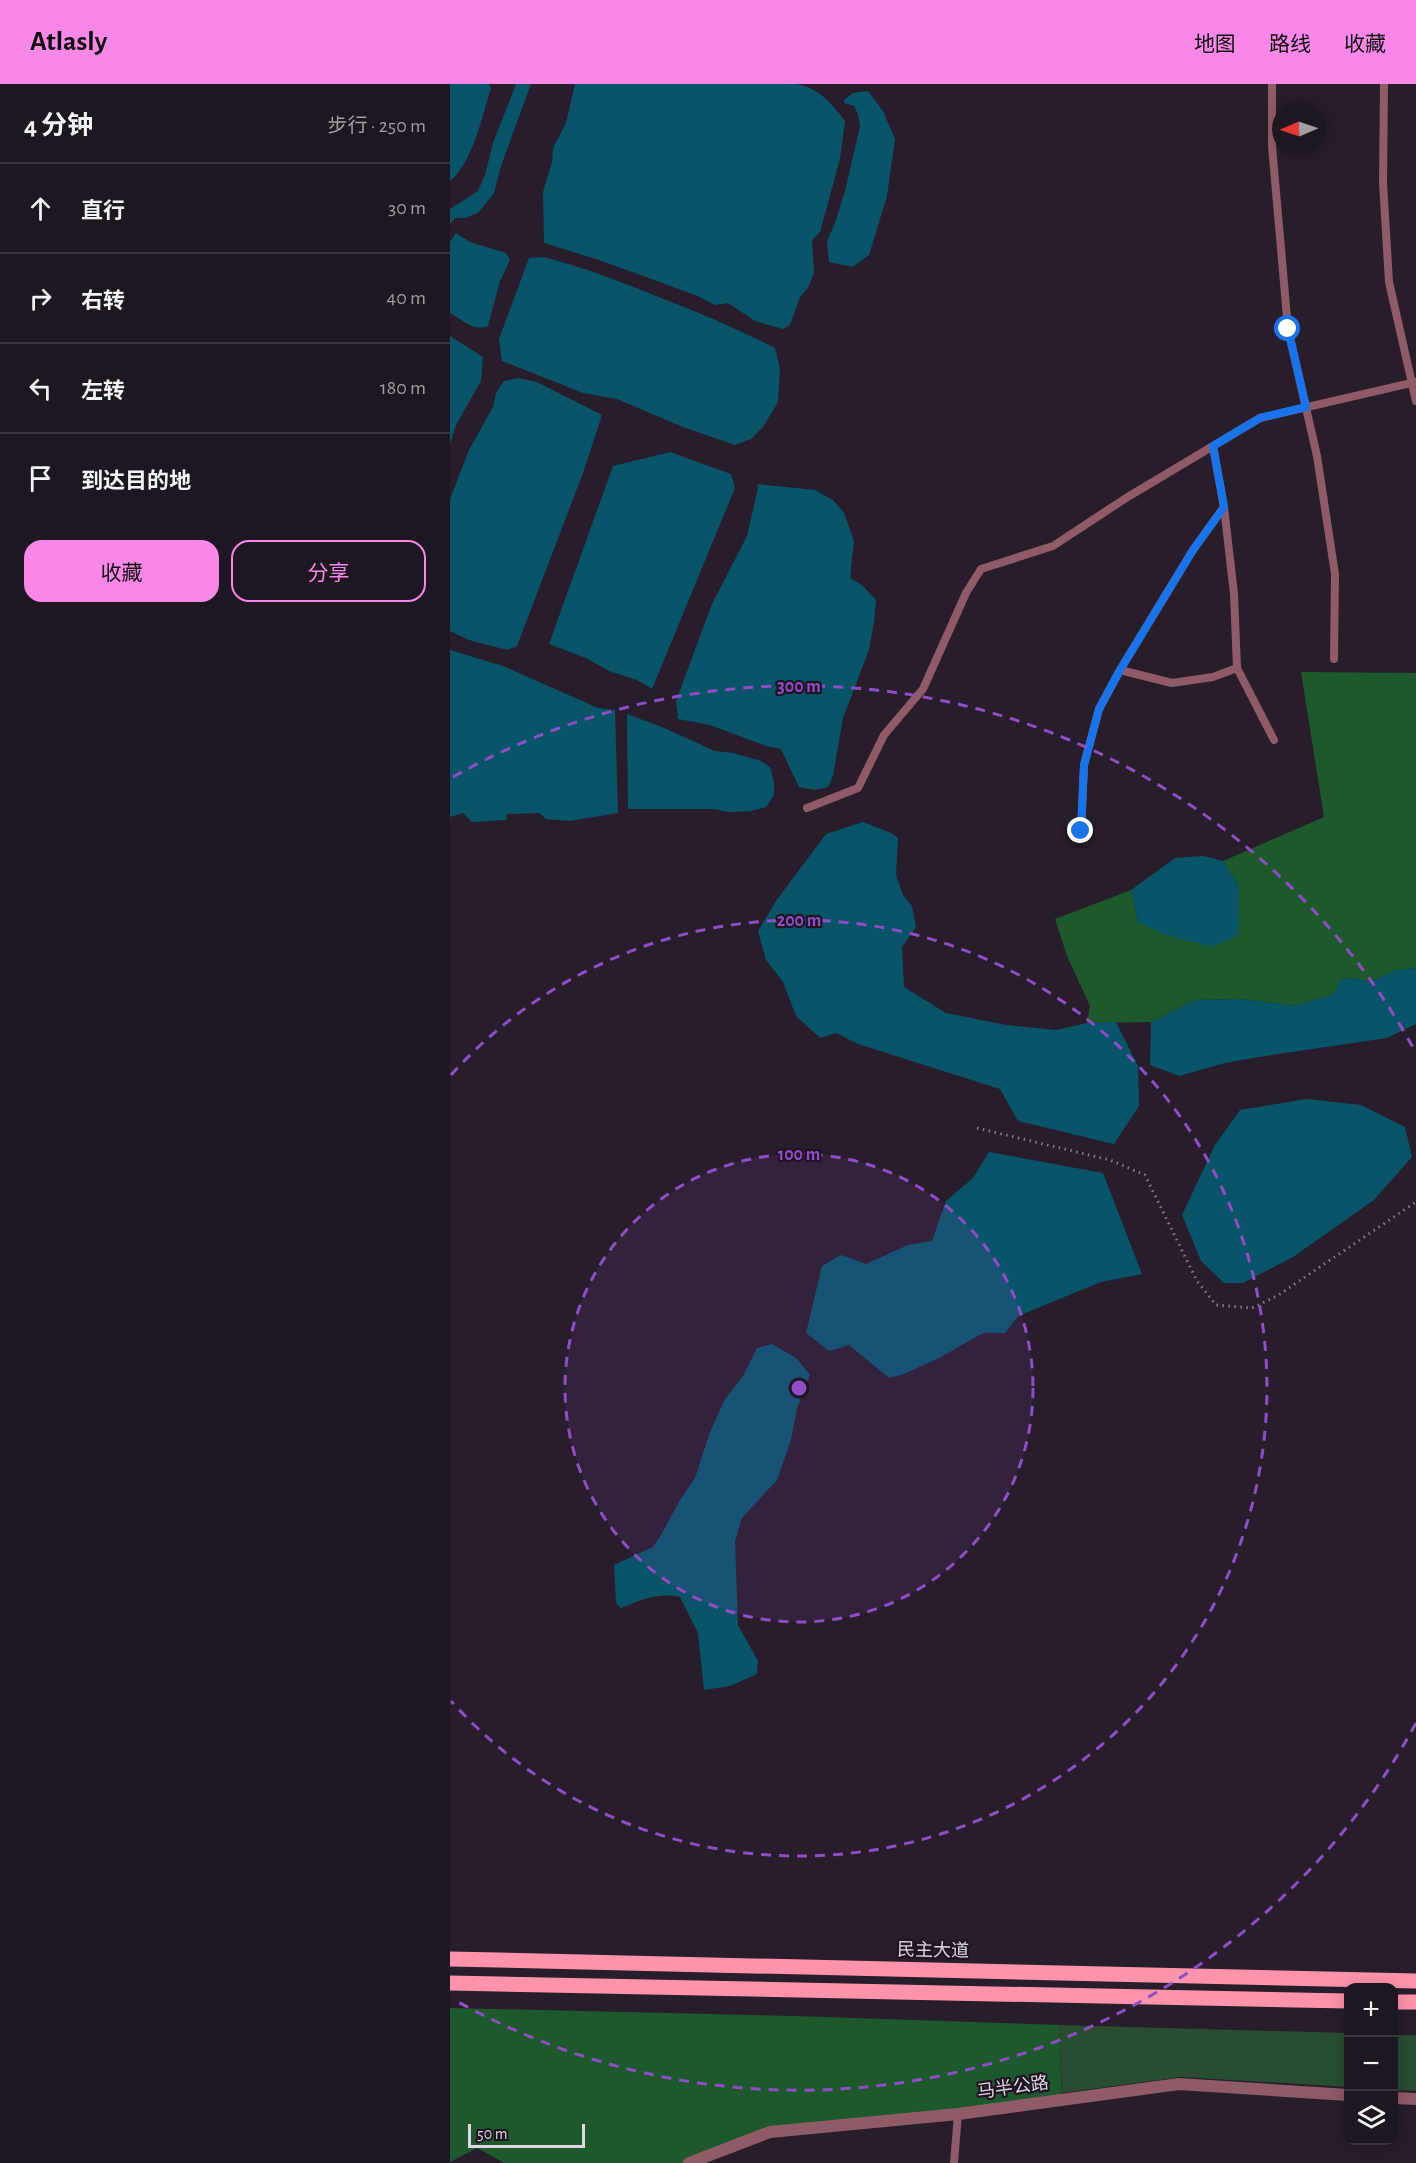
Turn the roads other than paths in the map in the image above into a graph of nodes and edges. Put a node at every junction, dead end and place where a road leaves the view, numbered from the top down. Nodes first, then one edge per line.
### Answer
1 (1272, 84) edge
2 (1384, 84) edge
3 (1414, 383) edge
4 (1416, 401) edge
5 (1306, 407) junction
6 (1213, 446) junction
7 (1224, 507) junction
8 (1334, 659) dead end
9 (1237, 668) junction
10 (1120, 670) junction
11 (1274, 740) dead end
12 (807, 808) dead end
13 (1081, 831) dead end
14 (450, 1959) edge
15 (1416, 1981) edge
16 (450, 1983) edge
17 (1344, 2001) edge
18 (1398, 2002) edge
19 (1416, 2002) edge
20 (1344, 2095) edge
21 (1398, 2098) edge
22 (1416, 2099) edge
23 (958, 2114) junction
24 (689, 2163) edge
25 (954, 2163) edge

1 - 5 lane
2 - 3 lane
3 - 4 lane
3 - 5 lane
5 - 6 lane
5 - 8 lane
6 - 7 lane
6 - 12 lane
7 - 9 lane
7 - 10 lane
9 - 10 lane
9 - 11 lane
10 - 13 lane
14 - 15 main road, 民主大道
16 - 17 main road
18 - 19 main road
20 - 23 street, 马半公路
21 - 22 street
23 - 24 street, 马半公路
23 - 25 lane

